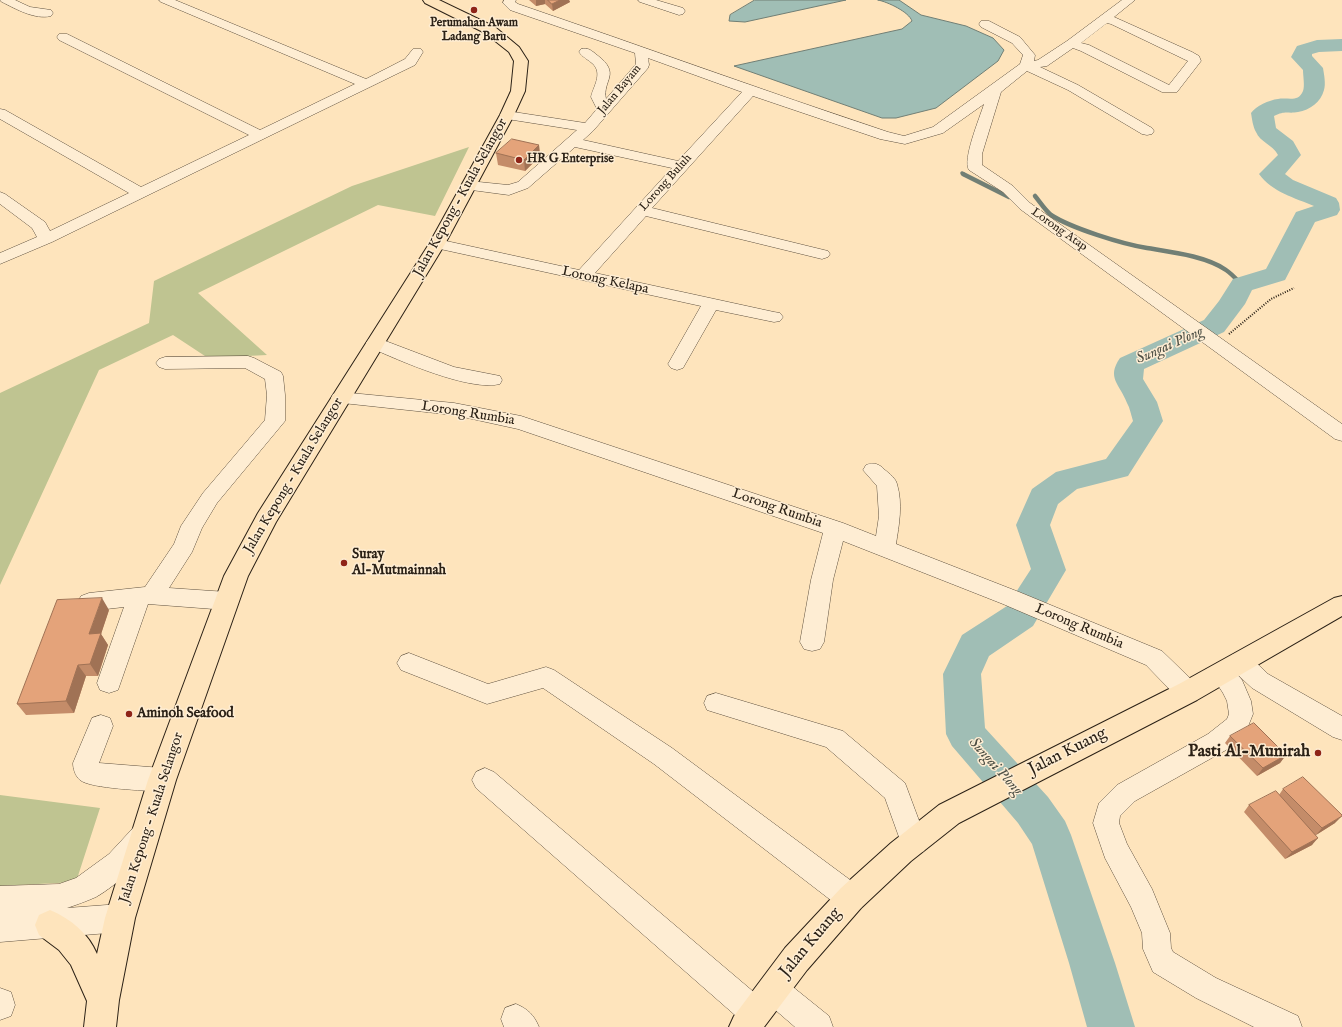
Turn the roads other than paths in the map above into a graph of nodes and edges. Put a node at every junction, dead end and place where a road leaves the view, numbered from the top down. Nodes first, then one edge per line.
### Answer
1 (6, 0) edge
2 (165, 0) edge
3 (431, 0) edge
4 (510, 0) edge
5 (1129, 0) edge
6 (652, 1) edge
7 (679, 11) dead end
8 (47, 13) dead end
9 (1104, 18) junction
10 (985, 24) dead end
11 (63, 37) dead end
12 (1071, 44) junction
13 (642, 51) junction
14 (417, 52) dead end
15 (585, 52) dead end
16 (1026, 66) junction
17 (365, 83) junction
18 (995, 90) junction
19 (751, 92) junction
20 (604, 108) junction
21 (0, 113) edge
22 (507, 115) junction
23 (588, 128) junction
24 (1147, 131) dead end
25 (260, 135) junction
26 (573, 142) junction
27 (682, 166) junction
28 (470, 186) junction
29 (140, 193) junction
30 (0, 197) edge
31 (641, 210) junction
32 (46, 239) junction
33 (437, 244) junction
34 (822, 254) dead end
35 (0, 259) edge
36 (582, 276) junction
37 (711, 304) junction
38 (774, 317) dead end
39 (375, 343) junction
40 (165, 363) dead end
41 (677, 364) dead end
42 (472, 379) junction
43 (493, 380) dead end
44 (340, 398) junction
45 (454, 409) junction
46 (1342, 434) edge
47 (873, 470) dead end
48 (835, 529) junction
49 (884, 548) junction
50 (145, 596) junction
51 (228, 601) junction
52 (89, 602) edge
53 (1342, 605) edge
54 (812, 642) dead end
55 (409, 663) dead end
56 (1231, 667) junction
57 (109, 683) dead end
58 (1188, 692) junction
59 (716, 703) dead end
60 (101, 726) dead end
61 (1342, 729) edge
62 (162, 780) junction
63 (485, 780) dead end
64 (146, 833) junction
65 (914, 842) junction
66 (851, 898) junction
67 (0, 900) edge
68 (120, 918) junction
69 (50, 925) junction
70 (0, 928) edge
71 (773, 989) junction
72 (101, 1013) edge
73 (750, 1020) edge
74 (818, 1027) edge
75 (1287, 1027) edge

1 - 8 street
2 - 17 street
3 - 22 main road, Jalan Kepong - Kuala Selangor
4 - 13 street, Jalan Bayam
5 - 9 street
6 - 7 street
9 - 12 street
9 - 12 street
10 - 16 street
11 - 25 street
12 - 16 street
13 - 19 street
13 - 20 street, Jalan Bayam
14 - 17 street
15 - 20 street
16 - 18 street
16 - 24 street
17 - 25 street
18 - 19 street
18 - 46 street, Lorong Atap
19 - 27 street, Lorong Buluh
20 - 23 street, Jalan Bayam
21 - 29 street
22 - 23 street
22 - 28 main road, Jalan Kepong - Kuala Selangor
23 - 26 street, Jalan Bayam
25 - 29 street
26 - 27 street
26 - 28 street, Jalan Bayam
27 - 31 street, Lorong Buluh
28 - 33 main road, Jalan Kepong - Kuala Selangor
29 - 32 street
30 - 32 street
31 - 34 street
31 - 36 street, Lorong Buluh
32 - 35 street
33 - 36 street, Lorong Kelapa
33 - 39 main road, Jalan Kepong - Kuala Selangor
36 - 37 street, Lorong Kelapa
37 - 38 street, Lorong Kelapa
37 - 41 street
39 - 42 street
39 - 44 main road, Jalan Kepong - Kuala Selangor
40 - 50 street
42 - 43 street
42 - 45 street
44 - 45 street, Lorong Rumbia
44 - 51 main road, Jalan Kepong - Kuala Selangor
45 - 48 street, Lorong Rumbia
47 - 49 street
48 - 49 street, Lorong Rumbia
48 - 54 street
49 - 58 street, Lorong Rumbia
50 - 51 street
50 - 52 street
50 - 57 street
51 - 62 main road, Jalan Kepong - Kuala Selangor
53 - 56 main road, Jalan Kuang
55 - 66 street
56 - 58 main road, Jalan Kuang
56 - 61 street
56 - 75 street
58 - 65 main road, Jalan Kuang
59 - 65 street
60 - 62 street
62 - 64 main road, Jalan Kepong - Kuala Selangor
63 - 73 street
64 - 67 street
64 - 68 main road, Jalan Kepong - Kuala Selangor
65 - 66 main road, Jalan Kuang
66 - 71 main road, Jalan Kuang
68 - 69 street
68 - 72 main road, Jalan Kepong - Kuala Selangor
69 - 70 street
69 - 72 main road
71 - 73 main road, Jalan Kuang
71 - 74 street

